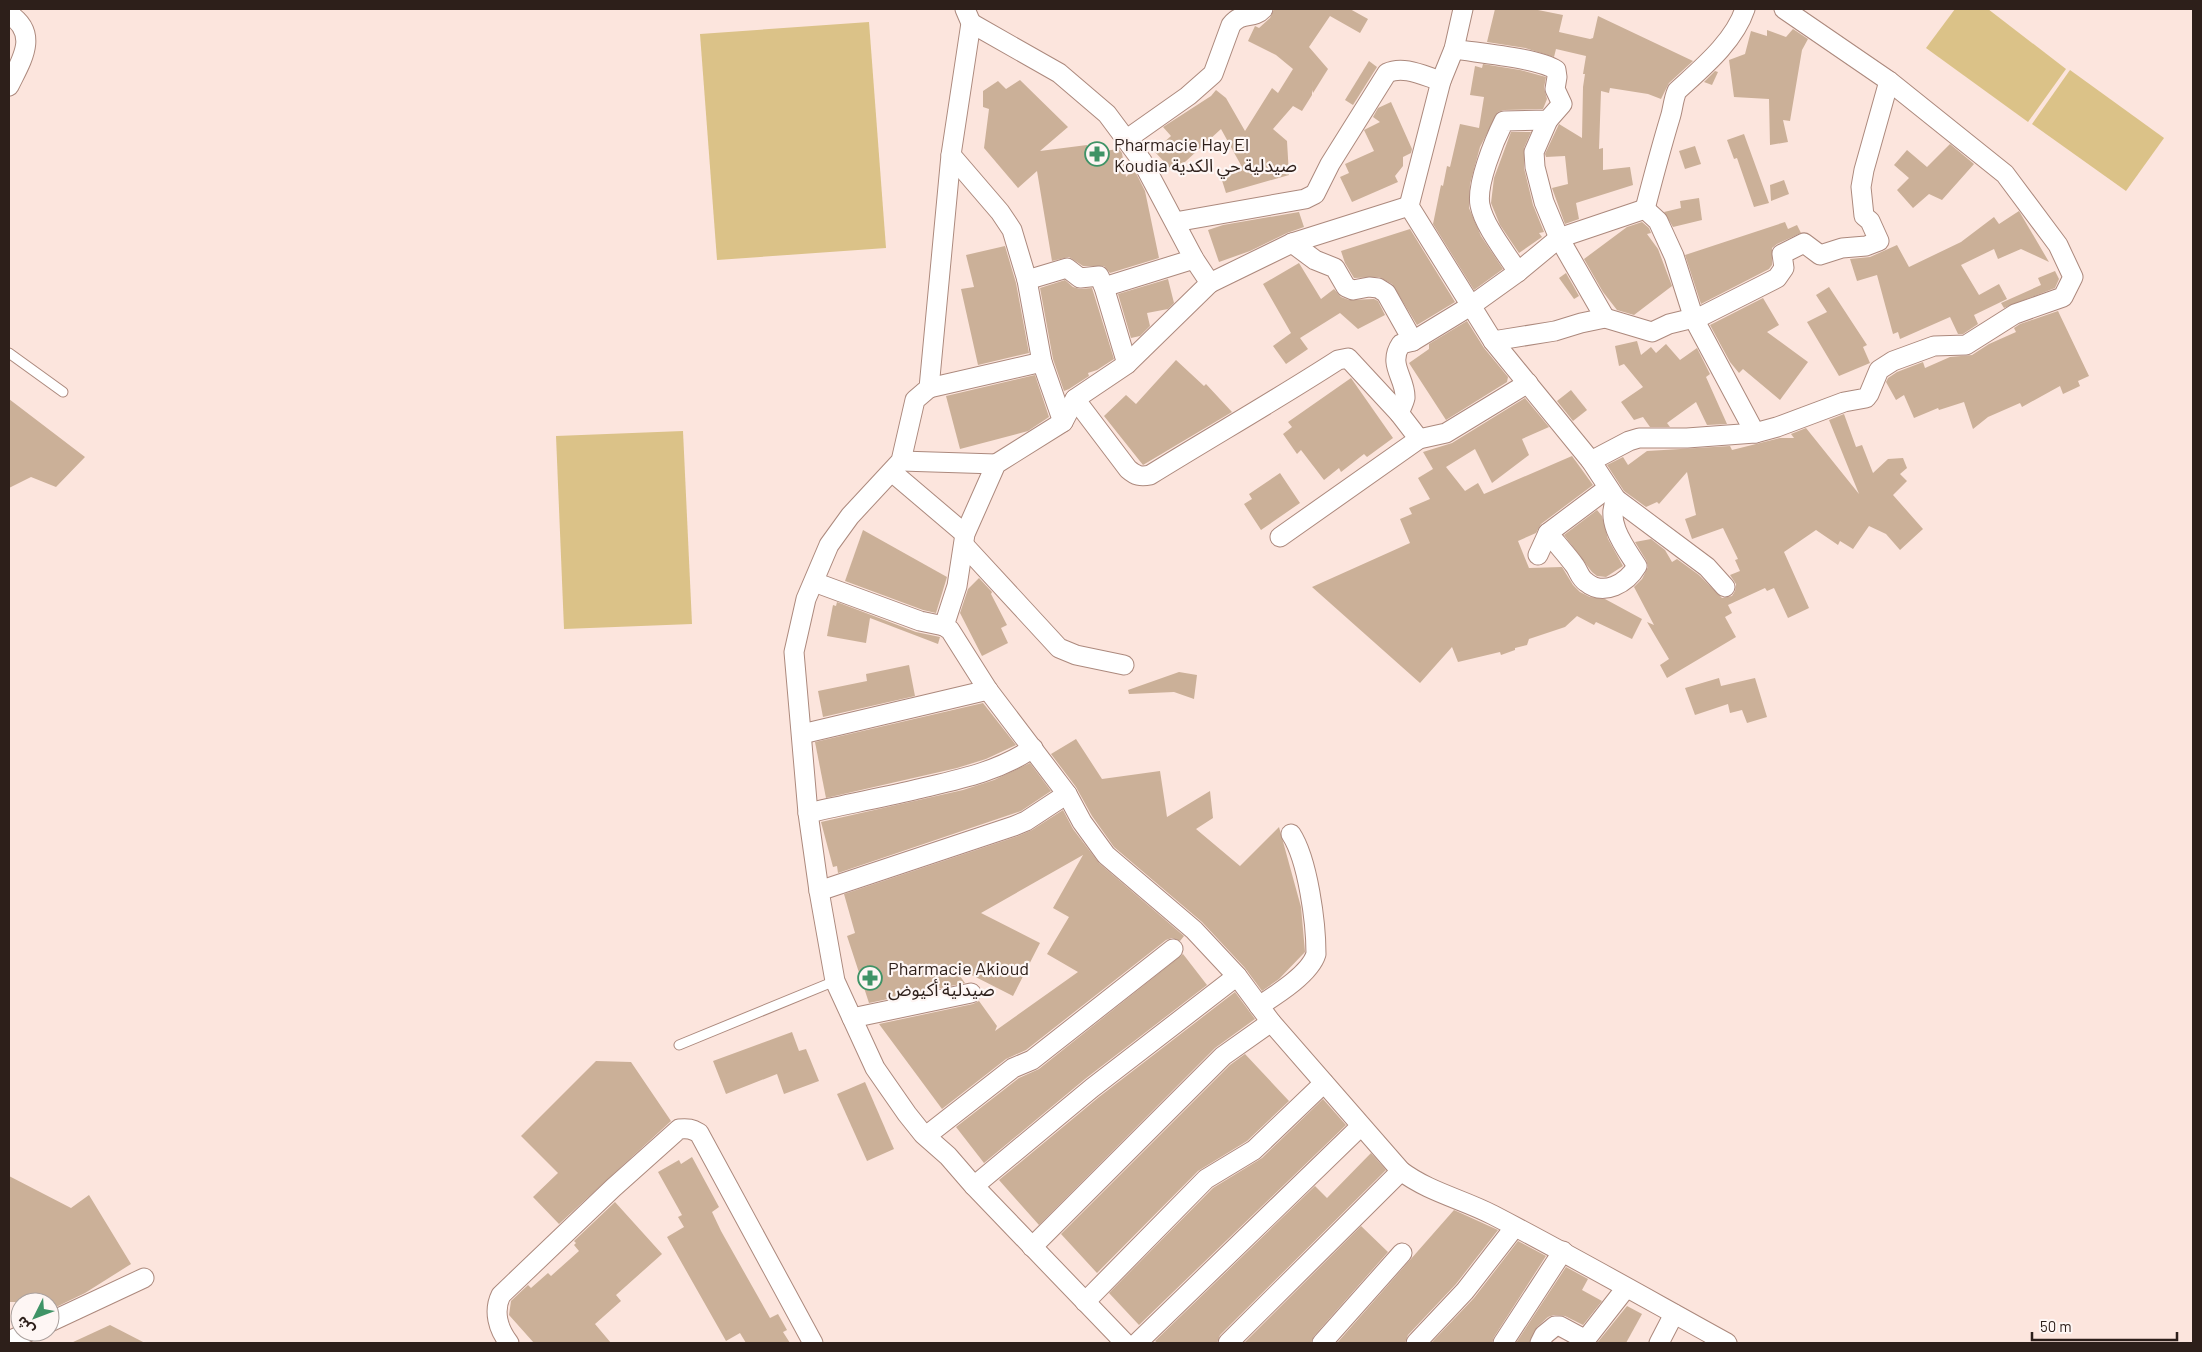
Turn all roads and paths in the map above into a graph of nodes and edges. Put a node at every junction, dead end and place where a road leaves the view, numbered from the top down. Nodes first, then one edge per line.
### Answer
1 (1264, 9) edge
2 (1463, 9) edge
3 (1744, 9) edge
4 (1784, 9) edge
5 (9, 14) edge
6 (968, 16) edge
7 (1454, 49) junction
8 (1441, 81) junction
9 (1889, 81) junction
10 (9, 86) edge
11 (1548, 120) junction
12 (1127, 139) junction
13 (951, 155) junction
14 (1409, 206) junction
15 (1645, 209) junction
16 (1175, 222) junction
17 (1559, 238) junction
18 (1292, 243) junction
19 (1194, 259) junction
20 (1518, 272) junction
21 (1027, 280) junction
22 (1210, 283) junction
23 (1104, 288) junction
24 (1472, 305) junction
25 (1605, 318) junction
26 (1694, 319) junction
27 (1413, 341) junction
28 (1493, 341) junction
29 (9, 353) edge
30 (1042, 362) junction
31 (1127, 364) junction
32 (1528, 383) junction
33 (929, 388) junction
34 (63, 392) dead end
35 (1075, 399) junction
36 (1400, 413) junction
37 (1063, 422) junction
38 (1755, 433) junction
39 (1419, 439) junction
40 (1591, 461) junction
41 (996, 464) junction
42 (897, 466) junction
43 (1612, 494) junction
44 (1548, 533) junction
45 (1280, 537) dead end
46 (964, 540) junction
47 (1538, 555) dead end
48 (814, 582) junction
49 (1725, 588) dead end
50 (944, 626) junction
51 (1124, 665) dead end
52 (988, 690) junction
53 (802, 734) junction
54 (1033, 748) junction
55 (1067, 794) junction
56 (808, 813) junction
57 (1291, 834) dead end
58 (819, 890) junction
59 (1173, 949) dead end
60 (1238, 976) junction
61 (835, 981) junction
62 (971, 994) dead end
63 (1259, 1006) junction
64 (852, 1018) junction
65 (1270, 1022) junction
66 (679, 1045) dead end
67 (1324, 1083) junction
68 (1361, 1126) junction
69 (926, 1136) junction
70 (1401, 1171) junction
71 (974, 1186) junction
72 (1514, 1228) junction
73 (1032, 1247) junction
74 (1563, 1251) junction
75 (1402, 1253) dead end
76 (144, 1278) dead end
77 (1626, 1288) junction
78 (1085, 1302) junction
79 (1674, 1314) junction
80 (60, 1317) edge
81 (1584, 1342) edge
82 (508, 1343) edge
83 (814, 1343) edge
84 (1126, 1343) edge
85 (1137, 1343) edge
86 (1228, 1343) edge
87 (1322, 1343) edge
88 (1416, 1343) edge
89 (1503, 1343) edge
90 (1540, 1343) edge
91 (1659, 1343) edge
92 (1727, 1343) edge

1 - 12 street
2 - 7 street
3 - 15 street
4 - 9 street
5 - 10 street
6 - 12 street
6 - 13 street
7 - 8 street
7 - 11 street
8 - 14 street
8 - 16 street
9 - 26 street
9 - 38 street
11 - 17 street
11 - 20 street
12 - 16 street
13 - 21 street
13 - 33 street
14 - 18 street
14 - 24 street
15 - 17 street
15 - 26 street
16 - 19 street
17 - 20 street
17 - 25 street
18 - 22 street
18 - 27 street
19 - 22 street
19 - 23 street
20 - 24 street
21 - 23 street
21 - 30 street
22 - 31 street
23 - 31 street
24 - 27 street
24 - 28 street
25 - 26 street
25 - 28 street
26 - 38 street
27 - 36 street
28 - 32 street
29 - 34 lane
30 - 33 street
30 - 37 street
31 - 35 street
32 - 39 street
32 - 40 street
33 - 42 street
35 - 36 street
35 - 37 street
36 - 39 street
37 - 41 street
38 - 40 street
39 - 45 street
40 - 43 street
41 - 42 street
41 - 46 street
42 - 46 street
42 - 48 street
43 - 44 street
43 - 44 street
43 - 49 street
44 - 47 street
46 - 50 street
46 - 51 street
48 - 50 street
48 - 53 street
50 - 52 street
52 - 53 street
52 - 54 street
53 - 56 street
54 - 55 street
54 - 56 street
55 - 58 street
55 - 60 street
56 - 58 street
57 - 63 street
58 - 61 street
59 - 69 street
60 - 63 street
60 - 71 street
61 - 64 street
61 - 66 lane
62 - 64 street
63 - 65 street
64 - 69 street
65 - 67 street
65 - 73 street
67 - 68 street
67 - 78 street
68 - 70 street
68 - 85 street
69 - 71 street
70 - 72 street
70 - 86 street
71 - 73 street
72 - 74 street
72 - 88 street
73 - 78 street
74 - 77 street
74 - 89 street
75 - 87 street
76 - 80 street
77 - 79 street
77 - 81 street
78 - 84 street
79 - 91 street
79 - 92 street
81 - 90 street
82 - 83 street

